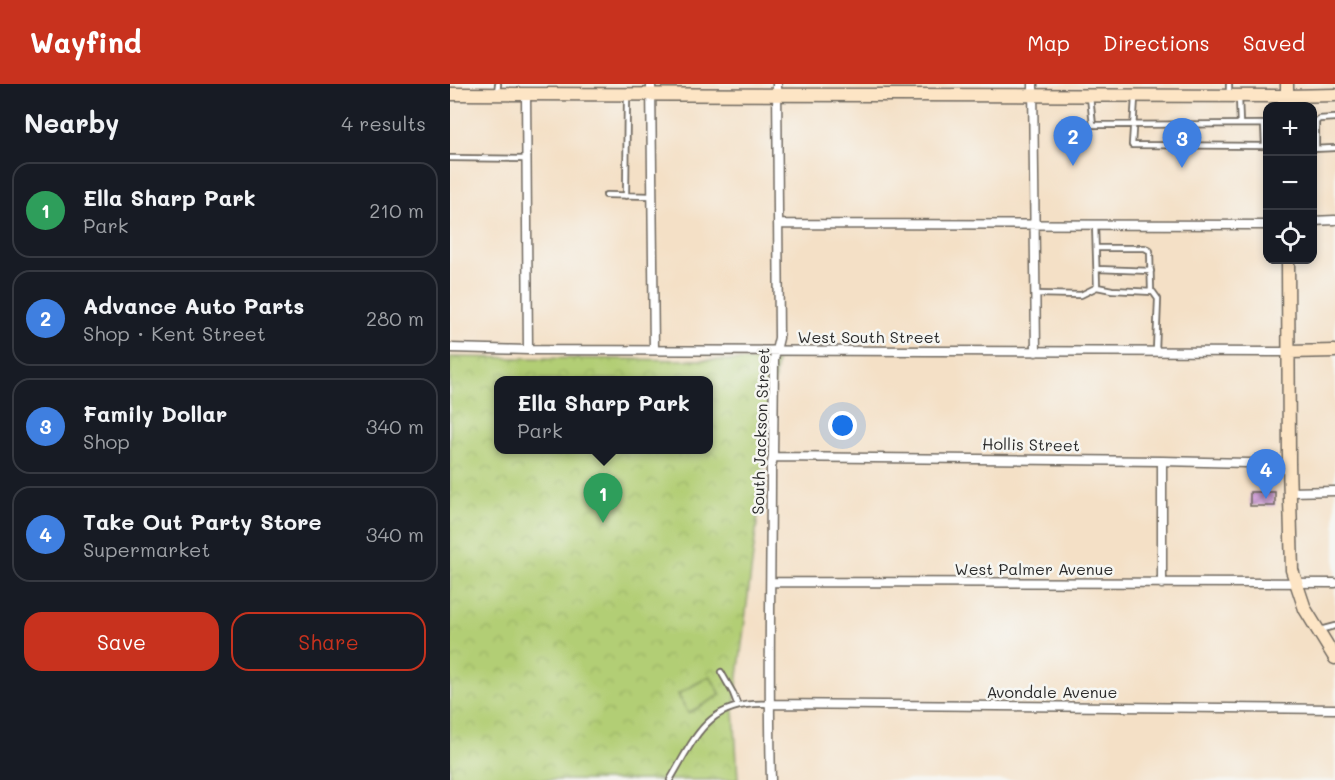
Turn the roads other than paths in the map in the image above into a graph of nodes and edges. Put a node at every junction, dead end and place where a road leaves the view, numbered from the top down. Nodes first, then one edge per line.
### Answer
1 (481, 89) edge
2 (497, 89) edge
3 (526, 89) edge
4 (558, 89) edge
5 (651, 89) edge
6 (777, 89) edge
7 (1033, 89) edge
8 (1232, 92) edge
9 (450, 94) edge
10 (627, 94) junction
11 (1090, 94) junction
12 (1335, 95) edge
13 (1135, 96) junction
14 (1287, 96) edge
15 (1335, 118) edge
16 (1317, 121) edge
17 (1132, 124) junction
18 (1240, 124) junction
19 (1263, 124) edge
20 (1263, 146) edge
21 (1335, 148) edge
22 (1317, 149) edge
23 (450, 158) edge
24 (527, 159) junction
25 (606, 195) dead end
26 (626, 196) junction
27 (652, 196) junction
28 (1335, 220) edge
29 (1317, 221) edge
30 (778, 224) junction
31 (1095, 224) junction
32 (1035, 225) junction
33 (1263, 225) edge
34 (1096, 248) junction
35 (1288, 264) edge
36 (1096, 269) junction
37 (1151, 271) junction
38 (1097, 287) junction
39 (1151, 291) junction
40 (1036, 294) junction
41 (450, 348) edge
42 (528, 350) junction
43 (654, 350) junction
44 (776, 350) junction
45 (1036, 351) junction
46 (1156, 351) junction
47 (1289, 351) junction
48 (1335, 351) edge
49 (773, 457) junction
50 (1162, 461) junction
51 (1289, 464) junction
52 (1335, 491) edge
53 (1290, 492) junction
54 (771, 582) junction
55 (1296, 583) junction
56 (1335, 583) edge
57 (1162, 584) junction
58 (1335, 626) edge
59 (1318, 631) junction
60 (1335, 658) edge
61 (721, 672) dead end
62 (769, 704) junction
63 (738, 706) junction
64 (1335, 709) edge
65 (670, 780) edge
66 (771, 780) edge

1 - 2 street
1 - 9 street
2 - 3 street
3 - 4 street
3 - 24 street
4 - 10 street
5 - 6 street
5 - 10 street
5 - 27 street
6 - 7 street
6 - 30 street, South Jackson Street
7 - 11 street
7 - 32 street
8 - 13 street
8 - 14 street
8 - 18 lane
10 - 26 lane
11 - 13 street
11 - 17 lane
12 - 14 street
13 - 17 lane
15 - 16 lane
17 - 18 lane
17 - 20 lane
18 - 19 lane
21 - 22 lane
23 - 24 lane
24 - 42 street
25 - 26 lane
26 - 27 lane
27 - 43 street
28 - 29 street
30 - 32 street
30 - 44 street, South Jackson Street
31 - 32 street
31 - 33 street
31 - 34 lane
32 - 40 street
34 - 36 lane
34 - 37 lane
35 - 47 street
36 - 37 lane
36 - 38 lane
37 - 39 lane
38 - 39 lane
38 - 40 lane
39 - 46 lane
40 - 45 street
41 - 42 street, West South Street
42 - 43 street, West South Street
43 - 44 street, West South Street
44 - 45 street, West South Street
44 - 49 street, South Jackson Street
45 - 46 street, West South Street
46 - 47 street, West South Street
47 - 48 street
47 - 51 street
49 - 50 street, Hollis Street
49 - 54 street, South Jackson Street
50 - 51 street, Hollis Street
50 - 57 street
51 - 53 street
52 - 53 street
53 - 55 street
54 - 57 street, West Palmer Avenue
54 - 62 street, South Jackson Street
55 - 56 street, West Palmer Avenue
55 - 57 street, West Palmer Avenue
55 - 59 street
58 - 59 lane
59 - 60 street
61 - 63 lane
62 - 63 lane
62 - 64 street, Avondale Avenue
62 - 66 street, South Jackson Street
63 - 65 lane

